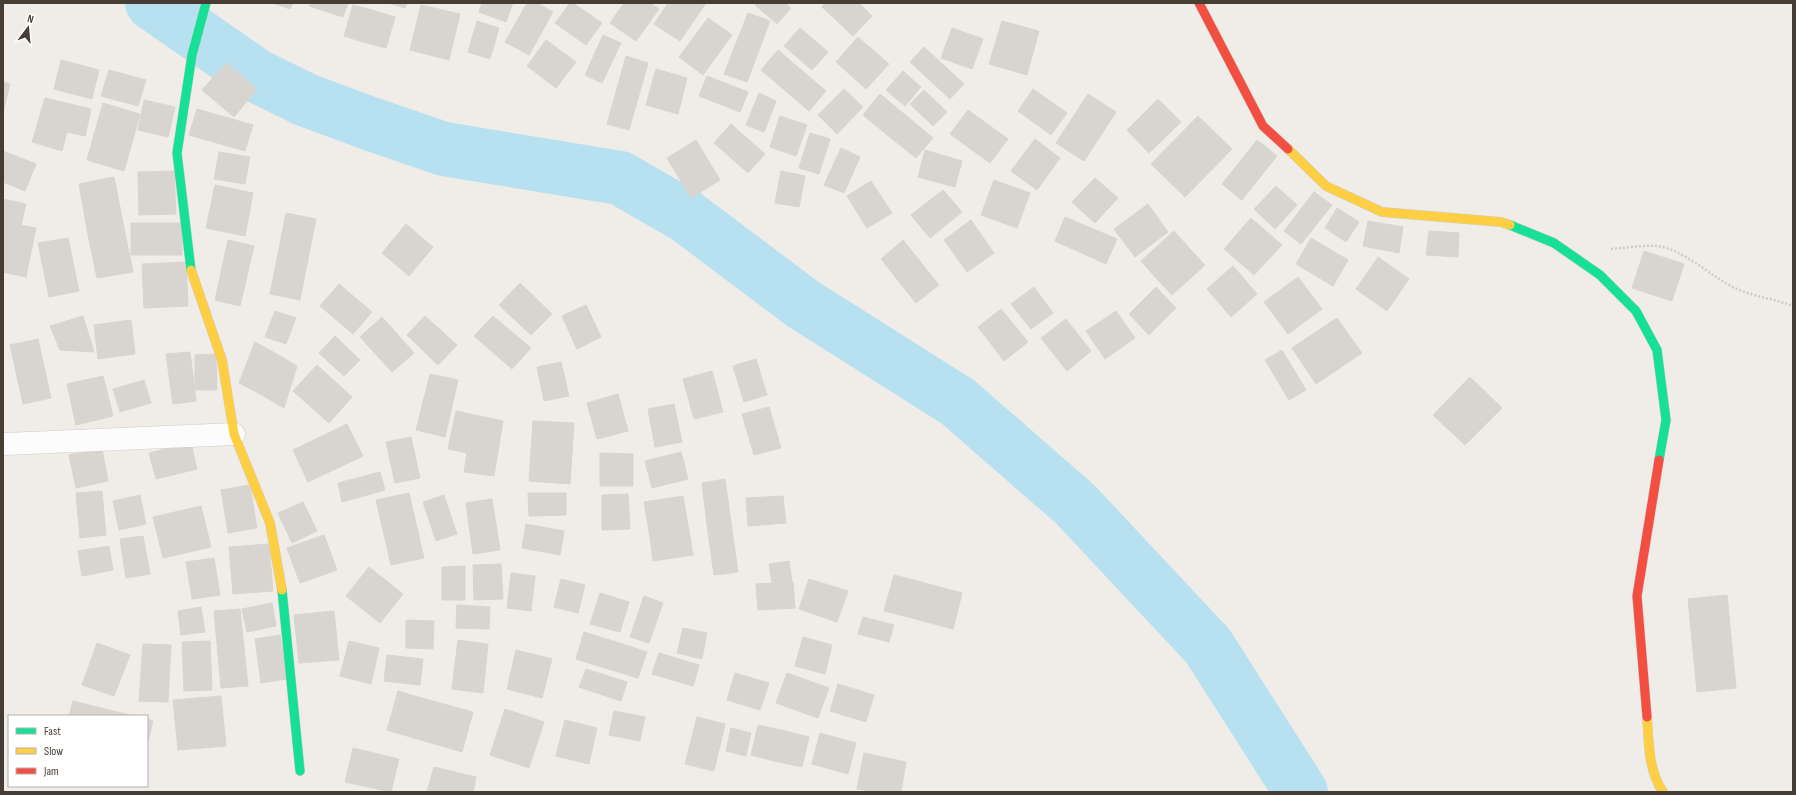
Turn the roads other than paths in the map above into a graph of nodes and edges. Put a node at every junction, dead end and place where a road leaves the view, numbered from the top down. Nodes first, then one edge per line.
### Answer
1 (206, 3) edge
2 (1199, 3) edge
3 (234, 434) junction
4 (6, 444) dead end
5 (300, 771) dead end
6 (1663, 792) edge

1 - 3 street
2 - 6 street
3 - 4 street
3 - 5 street

